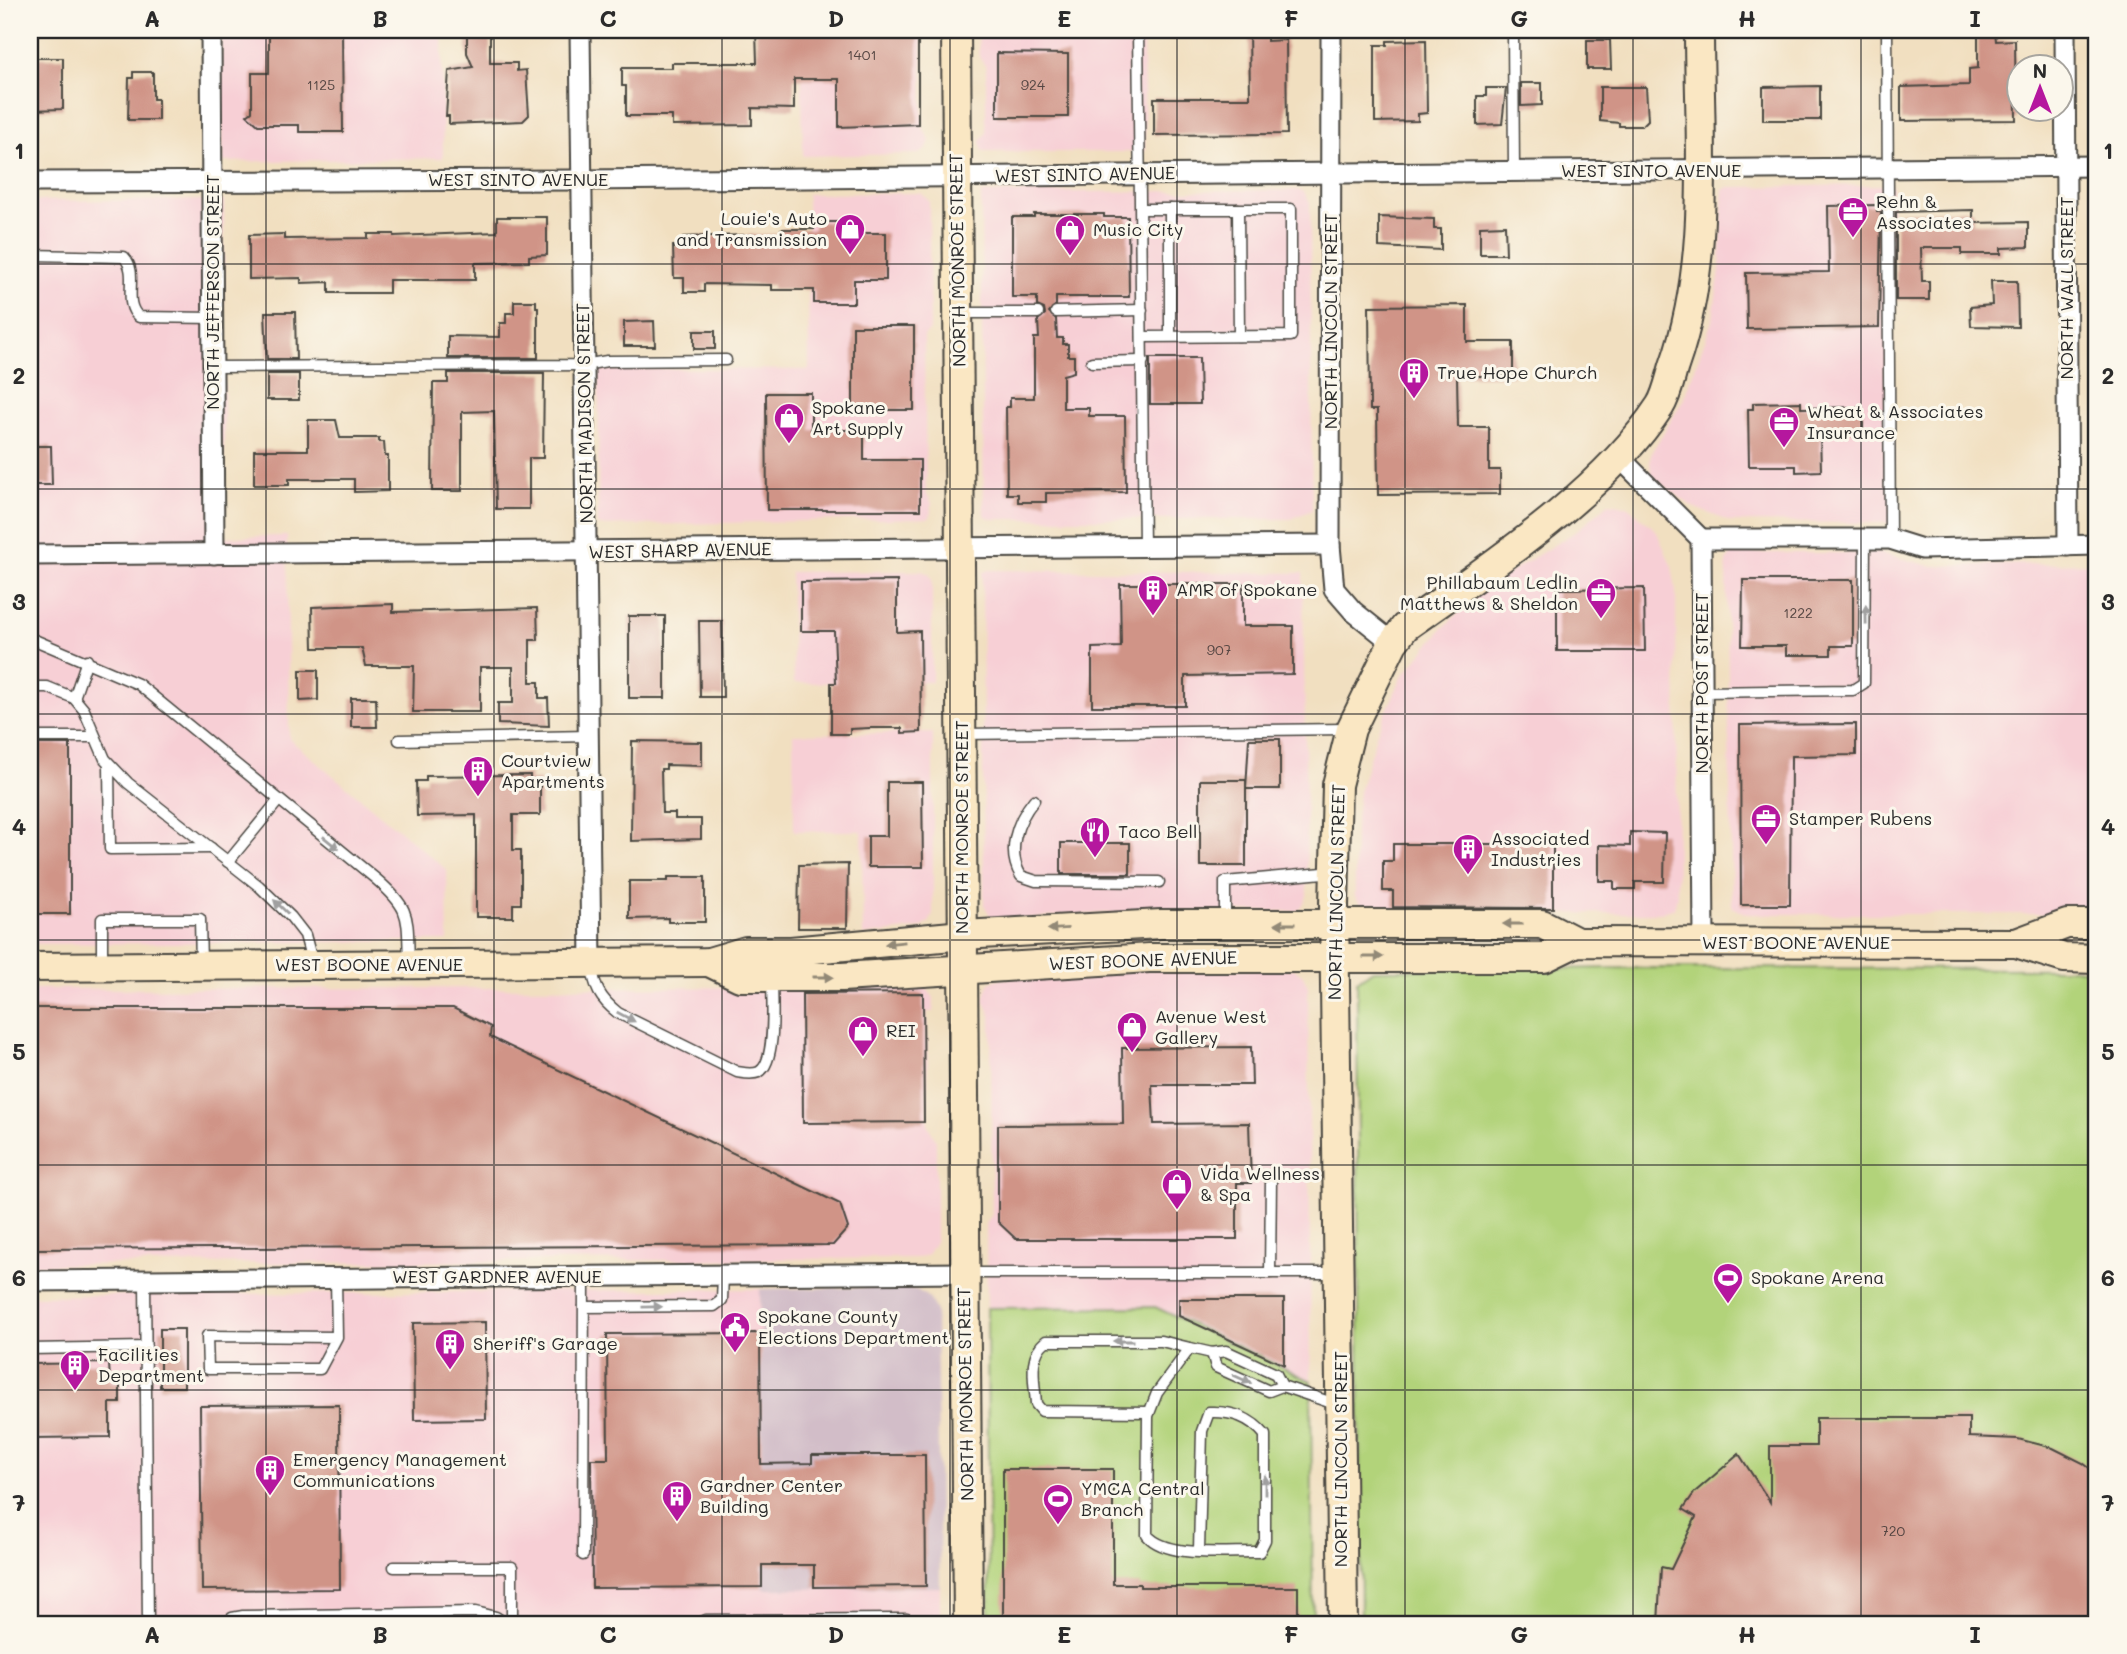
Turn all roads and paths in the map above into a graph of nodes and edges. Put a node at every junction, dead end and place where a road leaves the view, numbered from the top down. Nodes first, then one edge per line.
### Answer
1 (211, 30) edge
2 (580, 30) edge
3 (956, 30) edge
4 (1138, 30) edge
5 (1331, 30) edge
6 (1513, 30) edge
7 (1699, 30) edge
8 (1887, 30) edge
9 (2065, 30) edge
10 (2066, 166) junction
11 (2097, 166) edge
12 (1888, 169) junction
13 (1514, 171) junction
14 (1699, 171) junction
15 (1332, 173) junction
16 (1140, 175) junction
17 (957, 176) junction
18 (581, 180) junction
19 (213, 181) junction
20 (30, 182) edge
21 (1141, 209) junction
22 (1170, 209) junction
23 (1238, 209) junction
24 (30, 255) edge
25 (1142, 310) junction
26 (1056, 312) dead end
27 (958, 313) junction
28 (1038, 313) dead end
29 (214, 318) junction
30 (1142, 337) junction
31 (1170, 337) junction
32 (1239, 337) junction
33 (726, 360) dead end
34 (1143, 361) junction
35 (1092, 362) dead end
36 (584, 365) junction
37 (214, 367) junction
38 (1620, 458) junction
39 (1701, 539) junction
40 (1865, 539) junction
41 (1890, 539) junction
42 (1330, 545) junction
43 (2097, 545) edge
44 (2068, 546) junction
45 (1144, 547) junction
46 (961, 548) junction
47 (587, 553) junction
48 (214, 554) junction
49 (30, 555) edge
50 (30, 638) edge
51 (1393, 643) junction
52 (87, 660) junction
53 (30, 687) edge
54 (1702, 692) junction
55 (74, 698) junction
56 (1351, 729) junction
57 (962, 734) junction
58 (30, 737) edge
59 (94, 737) junction
60 (589, 737) junction
61 (399, 740) dead end
62 (109, 764) junction
63 (1034, 800) dead end
64 (278, 801) junction
65 (211, 848) junction
66 (228, 862) junction
67 (1335, 872) junction
68 (1159, 882) dead end
69 (1225, 924) junction
70 (1334, 924) junction
71 (2097, 924) edge
72 (962, 935) junction
73 (1577, 942) junction
74 (1704, 943) junction
75 (2016, 943) junction
76 (1335, 957) junction
77 (2097, 958) edge
78 (709, 962) junction
79 (591, 964) junction
80 (313, 965) junction
81 (409, 965) junction
82 (102, 966) junction
83 (201, 966) junction
84 (30, 967) edge
85 (962, 970) junction
86 (772, 977) junction
87 (1271, 1179) dead end
88 (965, 1273) junction
89 (1270, 1273) junction
90 (1339, 1273) junction
91 (723, 1275) junction
92 (584, 1276) junction
93 (336, 1278) junction
94 (145, 1280) junction
95 (30, 1281) edge
96 (583, 1307) junction
97 (337, 1337) junction
98 (146, 1347) junction
99 (1190, 1348) junction
100 (30, 1349) edge
101 (1212, 1353) junction
102 (1282, 1386) junction
103 (1341, 1406) junction
104 (1149, 1412) junction
105 (1199, 1550) junction
106 (583, 1555) dead end
107 (394, 1567) dead end
108 (476, 1612) junction
109 (907, 1619) dead end
110 (148, 1624) edge
111 (225, 1624) edge
112 (477, 1624) edge
113 (506, 1624) edge
114 (512, 1624) edge
115 (698, 1624) edge
116 (968, 1624) edge
117 (1343, 1624) edge

1 - 19 street, NORTH JEFFERSON STREET
2 - 18 street, NORTH MADISON STREET
3 - 17 main road, NORTH MONROE STREET
4 - 16 lane
5 - 15 street, NORTH LINCOLN STREET
6 - 13 lane
7 - 14 main road
8 - 12 lane
9 - 10 street, NORTH WALL STREET
10 - 11 street, WEST SINTO AVENUE
10 - 12 street, WEST SINTO AVENUE
10 - 44 street, NORTH WALL STREET
12 - 14 street, WEST SINTO AVENUE
12 - 41 lane
13 - 14 street, WEST SINTO AVENUE
13 - 15 street, WEST SINTO AVENUE
14 - 38 main road
15 - 16 street, WEST SINTO AVENUE
15 - 42 street, NORTH LINCOLN STREET
16 - 17 street, WEST SINTO AVENUE
16 - 21 lane
17 - 18 street, WEST SINTO AVENUE
17 - 27 main road, NORTH MONROE STREET
18 - 19 street, WEST SINTO AVENUE
18 - 36 street, NORTH MADISON STREET
19 - 20 street, WEST SINTO AVENUE
19 - 29 street, NORTH JEFFERSON STREET
21 - 22 lane
21 - 25 lane
22 - 23 lane
22 - 31 lane
23 - 32 lane
23 - 32 lane
24 - 29 lane
25 - 26 lane
25 - 30 lane
27 - 28 lane
27 - 46 main road, NORTH MONROE STREET
29 - 37 street, NORTH JEFFERSON STREET
30 - 31 lane
30 - 34 lane
31 - 32 lane
33 - 36 lane
34 - 35 lane
34 - 45 lane
36 - 37 lane
36 - 47 street, NORTH MADISON STREET
37 - 48 street, NORTH JEFFERSON STREET
38 - 39 street
38 - 51 main road
39 - 40 street
39 - 54 street, NORTH POST STREET
40 - 41 street
54 -> 40 lane
41 - 44 street
42 - 45 street, WEST SHARP AVENUE
42 - 51 street, NORTH LINCOLN STREET
43 - 44 street
45 - 46 street, WEST SHARP AVENUE
46 - 47 street, WEST SHARP AVENUE
46 - 57 main road, NORTH MONROE STREET
47 - 48 street, WEST SHARP AVENUE
47 - 60 street, NORTH MADISON STREET
48 - 49 street, WEST SHARP AVENUE
50 - 52 lane
51 - 56 main road, NORTH LINCOLN STREET
52 - 55 lane
52 - 64 lane
53 - 55 lane
54 - 74 street, NORTH POST STREET
55 - 59 lane
56 - 57 lane
56 - 67 main road, NORTH LINCOLN STREET
57 - 72 main road, NORTH MONROE STREET
58 - 59 lane
59 - 62 lane
60 - 61 lane
60 - 79 street, NORTH MADISON STREET
62 - 65 lane
62 - 65 lane
63 - 68 lane
64 - 66 lane
64 -> 81 lane
65 - 66 lane
80 -> 66 lane
67 - 69 lane
67 - 70 main road, NORTH LINCOLN STREET
70 -> 69 main road, WEST BOONE AVENUE
69 -> 72 main road, WEST BOONE AVENUE
73 -> 70 main road, WEST BOONE AVENUE
70 - 76 main road, NORTH LINCOLN STREET
71 - 75 main road, WEST BOONE AVENUE
72 -> 78 main road, WEST BOONE AVENUE
72 - 85 main road, NORTH MONROE STREET
73 - 74 main road, WEST BOONE AVENUE
76 -> 73 main road, WEST BOONE AVENUE
74 - 75 main road, WEST BOONE AVENUE
75 - 77 main road, WEST BOONE AVENUE
76 - 85 main road, WEST BOONE AVENUE
76 - 90 main road, NORTH LINCOLN STREET
78 - 79 main road, WEST BOONE AVENUE
78 - 86 main road, WEST BOONE AVENUE
79 - 81 main road, WEST BOONE AVENUE
79 -> 86 lane
80 - 81 main road, WEST BOONE AVENUE
80 - 83 main road, WEST BOONE AVENUE
82 - 83 main road, WEST BOONE AVENUE
82 - 83 lane
82 - 84 main road, WEST BOONE AVENUE
86 -> 85 main road, WEST BOONE AVENUE
85 - 88 main road, NORTH MONROE STREET
87 - 89 lane
88 - 89 lane
88 - 91 street, WEST GARDNER AVENUE
88 - 116 main road, NORTH MONROE STREET
89 - 90 lane
90 - 103 main road, NORTH LINCOLN STREET
91 - 92 street, WEST GARDNER AVENUE
96 -> 91 lane
92 - 93 street, WEST GARDNER AVENUE
92 - 96 lane
93 - 94 street, WEST GARDNER AVENUE
93 - 97 lane
94 - 95 street, WEST GARDNER AVENUE
94 - 98 lane
96 - 106 lane
97 - 97 lane
98 - 100 lane
98 - 110 lane
99 - 101 lane
99 - 104 lane
99 -> 104 lane
101 - 102 lane
101 -> 102 lane
102 - 103 lane
103 - 117 main road, NORTH LINCOLN STREET
104 - 105 lane
105 -> 105 lane
107 - 114 lane
108 - 111 lane
108 - 112 lane
108 - 113 lane
109 - 115 lane

